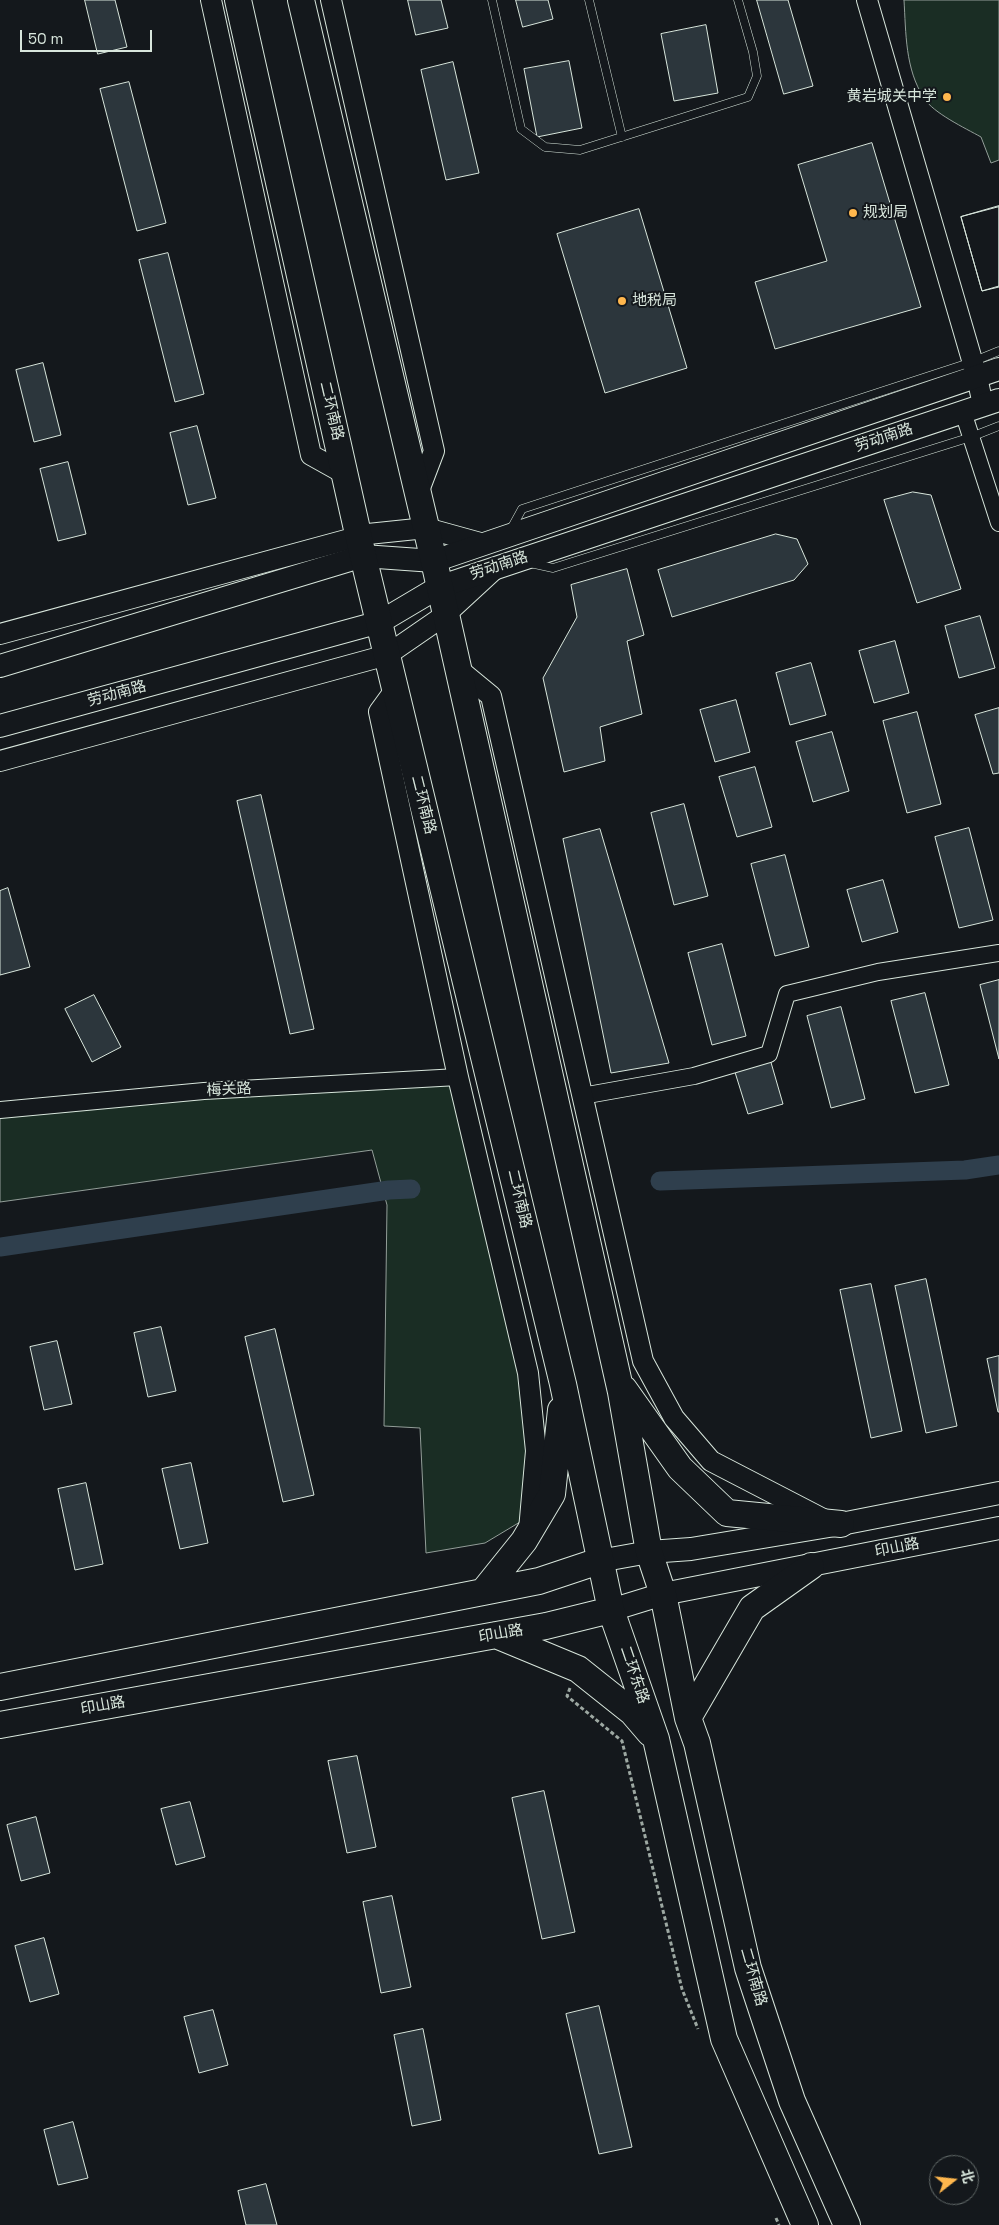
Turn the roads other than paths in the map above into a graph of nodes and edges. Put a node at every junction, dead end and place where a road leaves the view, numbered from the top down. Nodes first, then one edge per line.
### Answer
1 (211, 0) edge
2 (238, 0) edge
3 (301, 0) edge
4 (331, 0) edge
5 (492, 0) edge
6 (589, 0) edge
7 (738, 0) edge
8 (867, 0) edge
9 (622, 137) junction
10 (999, 351) edge
11 (975, 369) junction
12 (999, 369) edge
13 (982, 406) edge
14 (999, 426) edge
15 (971, 437) junction
16 (344, 474) junction
17 (418, 493) junction
18 (999, 523) edge
19 (426, 528) junction
20 (484, 544) junction
21 (360, 546) junction
22 (519, 560) junction
23 (434, 561) junction
24 (497, 567) junction
25 (439, 587) junction
26 (445, 615) junction
27 (380, 622) junction
28 (0, 634) edge
29 (387, 654) junction
30 (0, 666) edge
31 (457, 668) junction
32 (395, 690) junction
33 (0, 726) edge
34 (0, 760) edge
35 (999, 953) edge
36 (458, 1077) junction
37 (582, 1096) junction
38 (0, 1110) edge
39 (619, 1381) junction
40 (563, 1384) junction
41 (999, 1493) edge
42 (836, 1524) junction
43 (999, 1528) edge
44 (528, 1533) junction
45 (649, 1552) junction
46 (600, 1562) junction
47 (811, 1566) junction
48 (484, 1592) junction
49 (663, 1594) junction
50 (611, 1610) junction
51 (496, 1635) junction
52 (0, 1686) edge
53 (688, 1718) junction
54 (0, 1724) edge
55 (656, 1739) junction
56 (805, 2225) edge
57 (847, 2225) edge

1 - 16 street
2 - 16 highway, 二环南路
3 - 17 highway
4 - 17 street
5 - 9 lane
6 - 9 lane
7 - 9 lane
8 - 11 street
10 - 11 lane
11 - 12 main road, 劳动南路
11 - 13 street
11 - 20 main road, 劳动南路
13 - 15 street
13 - 22 main road, 劳动南路
14 - 15 lane
15 - 18 street
15 - 22 lane
16 - 21 highway, 二环南路
17 - 19 highway
19 - 20 street
19 - 21 street
19 - 23 highway
20 - 23 main road, 劳动南路
21 - 23 main road, 劳动南路
21 - 27 highway, 二环南路
21 - 28 street
21 - 30 main road, 劳动南路
22 - 24 main road, 劳动南路
23 - 25 highway
24 - 25 main road, 劳动南路
24 - 26 street
25 - 26 highway
25 - 27 main road, 劳动南路
26 - 29 street
26 - 31 highway
27 - 29 highway, 二环南路
27 - 33 main road, 劳动南路
29 - 32 highway, 二环南路
29 - 34 street
31 - 37 street
31 - 39 highway
32 - 36 street
32 - 40 highway, 二环南路
35 - 37 street
36 - 38 street, 梅关路
36 - 44 street
37 - 42 street
39 - 42 highway
39 - 45 highway
40 - 44 highway
40 - 46 highway, 二环南路
41 - 42 main road
42 - 45 main road
43 - 47 main road, 印山路
44 - 48 highway
45 - 46 main road
45 - 49 highway
46 - 48 highway
46 - 50 highway, 二环南路
47 - 49 main road, 印山路
47 - 53 highway
48 - 52 highway
49 - 50 main road, 印山路
49 - 53 highway
50 - 51 highway, 印山路
50 - 55 highway, 二环东路
51 - 54 highway, 印山路
51 - 55 highway
53 - 57 highway, 二环南路
55 - 56 highway

